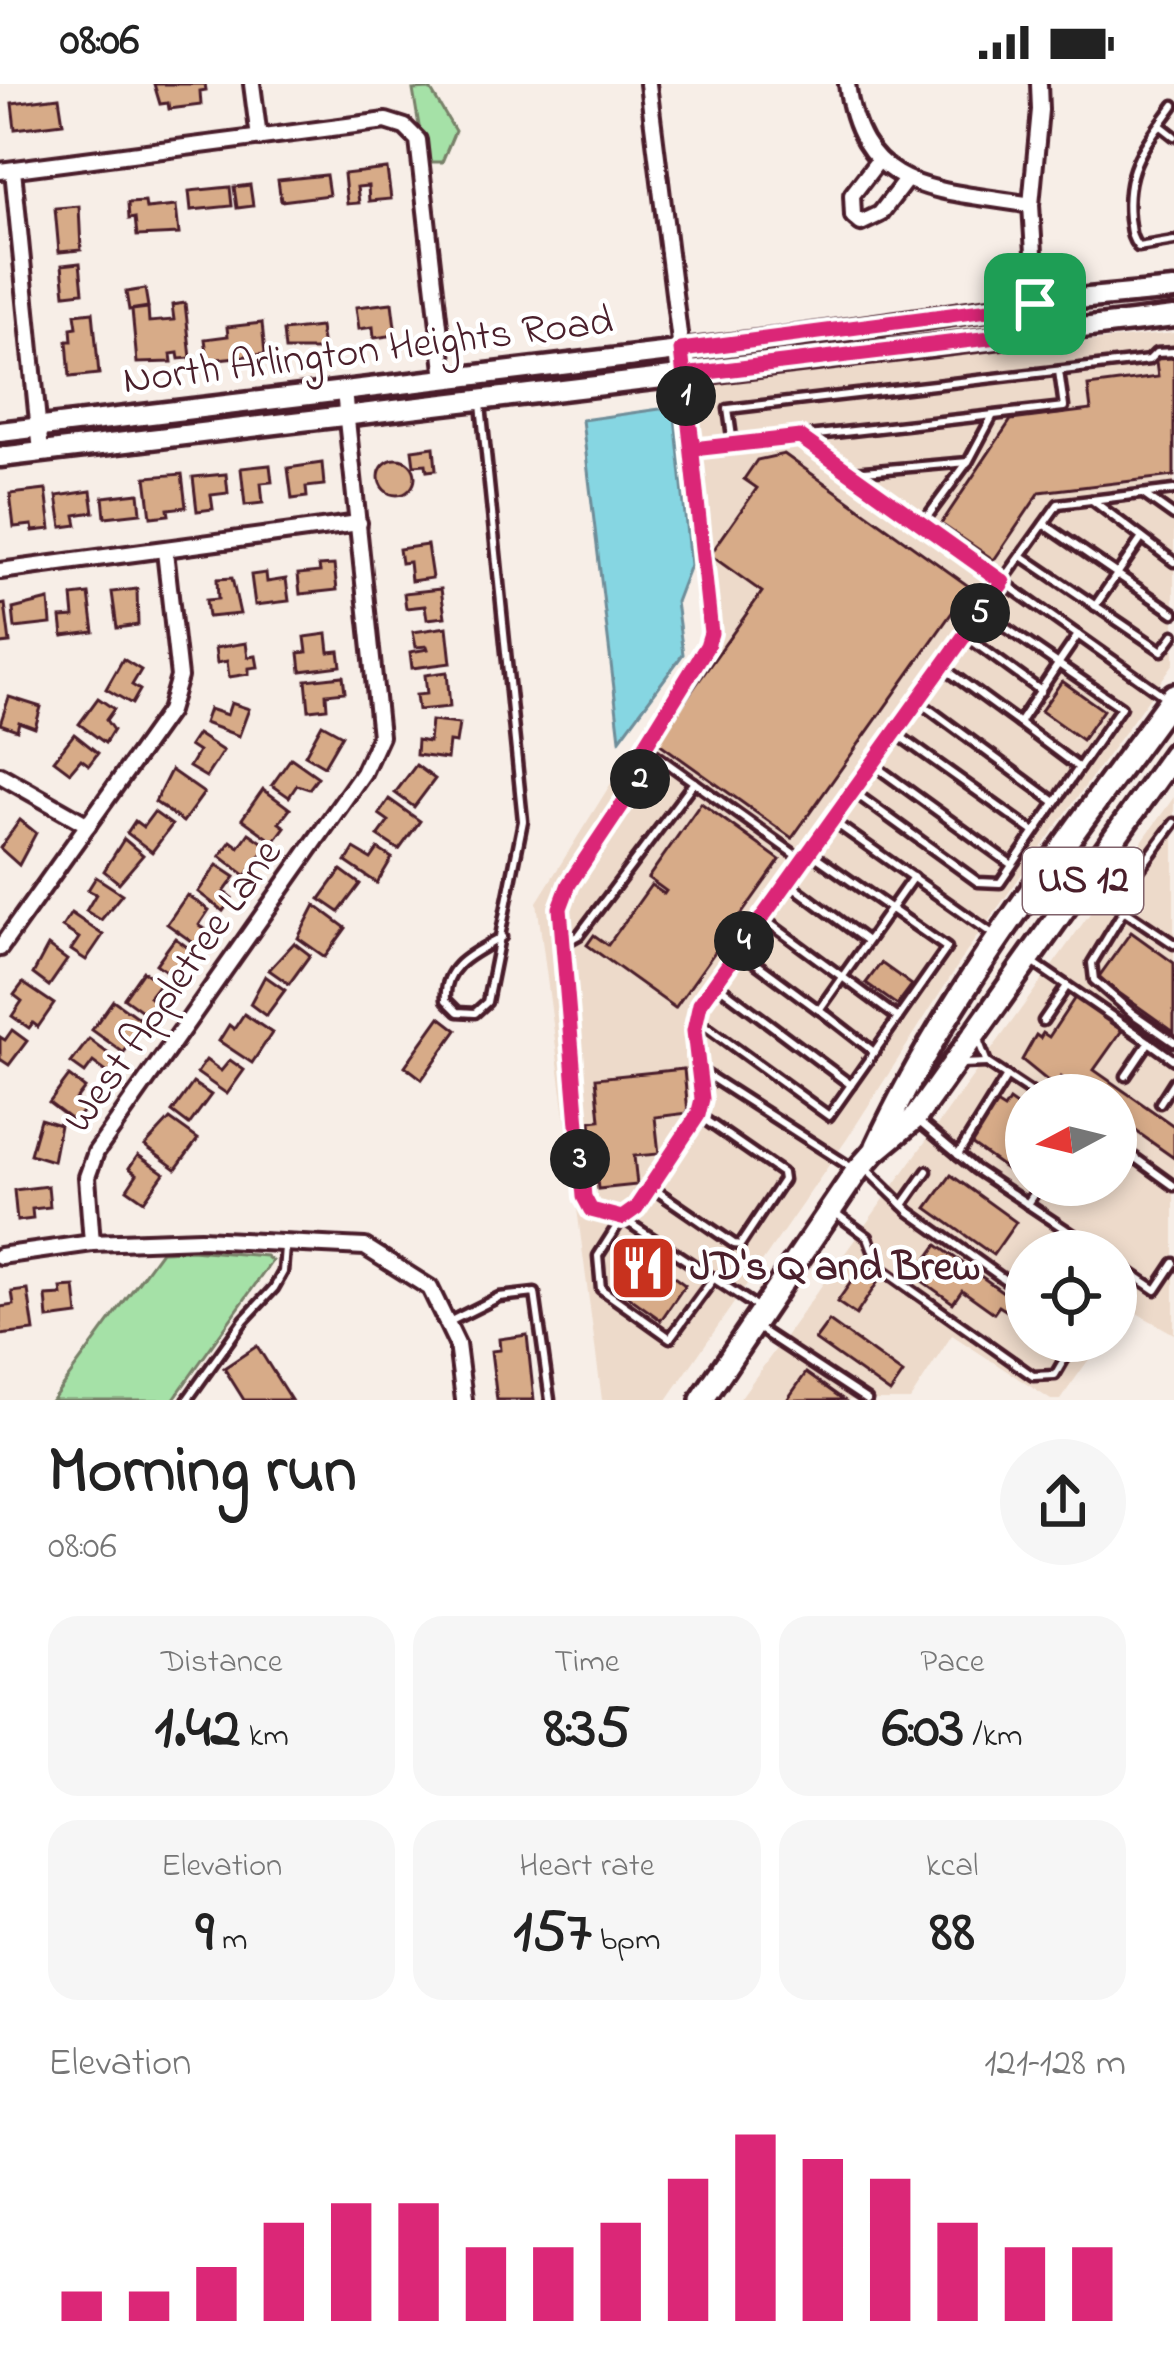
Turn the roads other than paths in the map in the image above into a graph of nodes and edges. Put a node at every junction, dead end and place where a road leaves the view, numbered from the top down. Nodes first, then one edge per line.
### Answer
1 (252, 84) edge
2 (648, 84) edge
3 (848, 84) edge
4 (1039, 84) edge
5 (1174, 105) edge
6 (1160, 125) junction
7 (1174, 136) edge
8 (259, 138) junction
9 (878, 160) junction
10 (6, 171) edge
11 (906, 180) junction
12 (1031, 205) junction
13 (1174, 241) edge
14 (1174, 290) edge
15 (1035, 304) junction
16 (1174, 316) edge
17 (1039, 332) junction
18 (681, 350) junction
19 (1174, 352) edge
20 (1059, 371) junction
21 (683, 375) junction
22 (445, 379) junction
23 (344, 391) junction
24 (481, 399) junction
25 (347, 416) junction
26 (993, 416) junction
27 (39, 428) junction
28 (0, 432) edge
29 (800, 437) junction
30 (733, 444) junction
31 (693, 449) junction
32 (41, 452) junction
33 (0, 457) edge
34 (968, 462) junction
35 (849, 472) junction
36 (1174, 490) edge
37 (1143, 494) junction
38 (1091, 500) junction
39 (1174, 516) edge
40 (359, 523) junction
41 (922, 524) junction
42 (1044, 524) junction
43 (1142, 538) junction
44 (165, 551) junction
45 (1022, 556) junction
46 (1174, 562) edge
47 (0, 571) edge
48 (1117, 574) junction
49 (1003, 582) junction
50 (1096, 606) junction
51 (982, 611) junction
52 (1174, 613) edge
53 (964, 635) junction
54 (1078, 635) junction
55 (1174, 635) edge
56 (1059, 663) junction
57 (941, 666) junction
58 (1041, 691) junction
59 (917, 700) junction
60 (1172, 700) edge
61 (1019, 723) junction
62 (894, 731) junction
63 (645, 747) junction
64 (1174, 754) edge
65 (871, 763) junction
66 (1078, 768) junction
67 (0, 775) edge
68 (694, 782) junction
69 (851, 790) junction
70 (1055, 802) junction
71 (830, 819) junction
72 (1174, 823) edge
73 (88, 825) junction
74 (1034, 832) junction
75 (1170, 837) edge
76 (808, 850) junction
77 (801, 860) junction
78 (1012, 865) junction
79 (913, 877) junction
80 (786, 881) junction
81 (1082, 882) junction
82 (1114, 904) junction
83 (1124, 910) junction
84 (889, 911) junction
85 (761, 917) junction
86 (502, 937) junction
87 (1000, 939) junction
88 (867, 941) junction
89 (1174, 944) edge
90 (561, 945) junction
91 (0, 948) edge
92 (738, 950) junction
93 (1028, 959) junction
94 (842, 976) junction
95 (715, 983) junction
96 (1067, 986) junction
97 (819, 1010) junction
98 (898, 1018) junction
99 (697, 1020) junction
100 (1043, 1021) dead end
101 (975, 1033) junction
102 (1150, 1042) junction
103 (1174, 1042) edge
104 (874, 1052) junction
105 (1174, 1060) edge
106 (987, 1063) junction
107 (953, 1064) junction
108 (698, 1069) junction
109 (1127, 1074) edge
110 (1005, 1075) edge
111 (1005, 1079) edge
112 (1174, 1082) edge
113 (851, 1085) junction
114 (1160, 1103) dead end
115 (698, 1115) junction
116 (915, 1118) junction
117 (958, 1155) junction
118 (1137, 1159) edge
119 (865, 1163) junction
120 (927, 1171) dead end
121 (1174, 1186) edge
122 (651, 1187) junction
123 (1005, 1188) edge
124 (903, 1204) junction
125 (1030, 1206) edge
126 (831, 1210) junction
127 (622, 1218) junction
128 (1066, 1230) edge
129 (92, 1243) junction
130 (286, 1243) junction
131 (0, 1256) edge
132 (1174, 1263) edge
133 (1137, 1277) edge
134 (713, 1278) junction
135 (1005, 1280) edge
136 (758, 1318) junction
137 (447, 1323) junction
138 (1005, 1356) edge
139 (1013, 1362) edge
140 (1063, 1362) edge
141 (187, 1400) edge
142 (464, 1400) edge
143 (550, 1400) edge
144 (702, 1400) edge
145 (867, 1400) edge

1 - 8 street
2 - 18 street
3 - 9 street
4 - 12 street
5 - 6 lane
6 - 7 lane
6 - 13 lane
8 - 10 street
8 - 22 street
9 - 11 street
9 - 11 street
10 - 27 street
11 - 12 street
12 - 15 street
14 - 15 main road, North Arlington Heights Road
15 - 17 street
15 - 18 main road, North Arlington Heights Road
16 - 17 main road, North Arlington Heights Road
17 - 21 main road, North Arlington Heights Road
18 - 21 lane
18 - 22 main road, North Arlington Heights Road
19 - 20 lane
20 - 26 lane
20 - 30 lane
21 - 24 main road, North Arlington Heights Road
21 - 31 lane
22 - 23 main road, North Arlington Heights Road
23 - 25 street, West Appletree Lane
23 - 27 main road, North Arlington Heights Road
24 - 25 main road, North Arlington Heights Road
24 - 86 lane
25 - 32 main road, North Arlington Heights Road
25 - 40 street, West Appletree Lane
26 - 29 lane
26 - 34 lane
27 - 28 main road, North Arlington Heights Road
27 - 32 street
29 - 30 lane
29 - 35 lane
30 - 31 lane
31 - 63 lane
32 - 33 main road, North Arlington Heights Road
34 - 35 lane
34 - 41 lane
35 - 41 lane
36 - 37 lane
37 - 38 lane
37 - 39 lane
38 - 42 lane
38 - 43 lane
40 - 44 street
40 - 129 street, West Appletree Lane
41 - 49 lane
42 - 45 lane
42 - 48 lane
43 - 46 lane
43 - 48 lane
44 - 47 street
44 - 73 street
45 - 49 lane
45 - 50 lane
48 - 50 lane
48 - 52 lane
49 - 51 lane
49 - 54 lane
50 - 55 lane
51 - 53 lane
51 - 56 lane
53 - 57 lane
53 - 58 lane
54 - 56 lane
54 - 60 lane
56 - 58 lane
56 - 66 lane
57 - 59 lane
57 - 61 lane
58 - 61 lane
59 - 62 lane
59 - 70 lane
60 - 87 main road, US 12
61 - 66 lane
62 - 65 lane
62 - 74 lane
63 - 68 lane
63 - 90 lane
64 - 81 main road, US 12
65 - 69 lane
65 - 78 lane
66 - 70 lane
67 - 73 street
68 - 77 lane
68 - 90 lane
69 - 71 lane
69 - 78 lane
70 - 74 lane
71 - 76 lane
71 - 79 lane
72 - 75 lane
73 - 91 street
74 - 78 lane
75 - 82 lane
76 - 77 lane
76 - 84 lane
77 - 80 lane
79 - 84 lane
79 - 87 lane
80 - 85 lane
80 - 88 lane
81 - 82 lane
81 - 93 main road, US 12
82 - 83 lane
83 - 89 lane
83 - 103 lane
84 - 88 lane
84 - 98 lane
85 - 92 lane
85 - 94 lane
86 - 86 lane
87 - 93 lane
87 - 119 main road, US 12
88 - 94 lane
90 - 127 lane
92 - 95 lane
92 - 97 lane
93 - 96 lane
93 - 101 main road, US 12
94 - 97 lane
94 - 98 lane
95 - 99 lane
95 - 113 lane
96 - 100 lane
96 - 102 lane
97 - 104 lane
98 - 104 lane
99 - 108 lane
99 - 113 lane
101 - 106 lane
101 - 107 main road, US 12
102 - 105 lane
102 - 109 lane
104 - 113 lane
106 - 107 lane
106 - 110 lane
107 - 116 main road, US 12
108 - 115 lane
108 - 119 lane
111 - 117 lane
112 - 114 lane
115 - 122 lane
115 - 122 lane
116 - 117 lane
116 - 119 main road, US 12
117 - 123 lane
118 - 121 lane
119 - 124 lane
119 - 126 main road, US 12
120 - 124 lane
122 - 127 lane
124 - 135 lane
125 - 128 lane
126 - 136 main road, US 12
126 - 138 lane
127 - 134 lane
127 - 134 lane
129 - 130 street
129 - 131 street
130 - 137 street
130 - 141 lane
132 - 133 lane
134 - 136 lane
136 - 144 main road, US 12
136 - 145 lane
137 - 142 street
137 - 143 lane
139 - 140 lane

